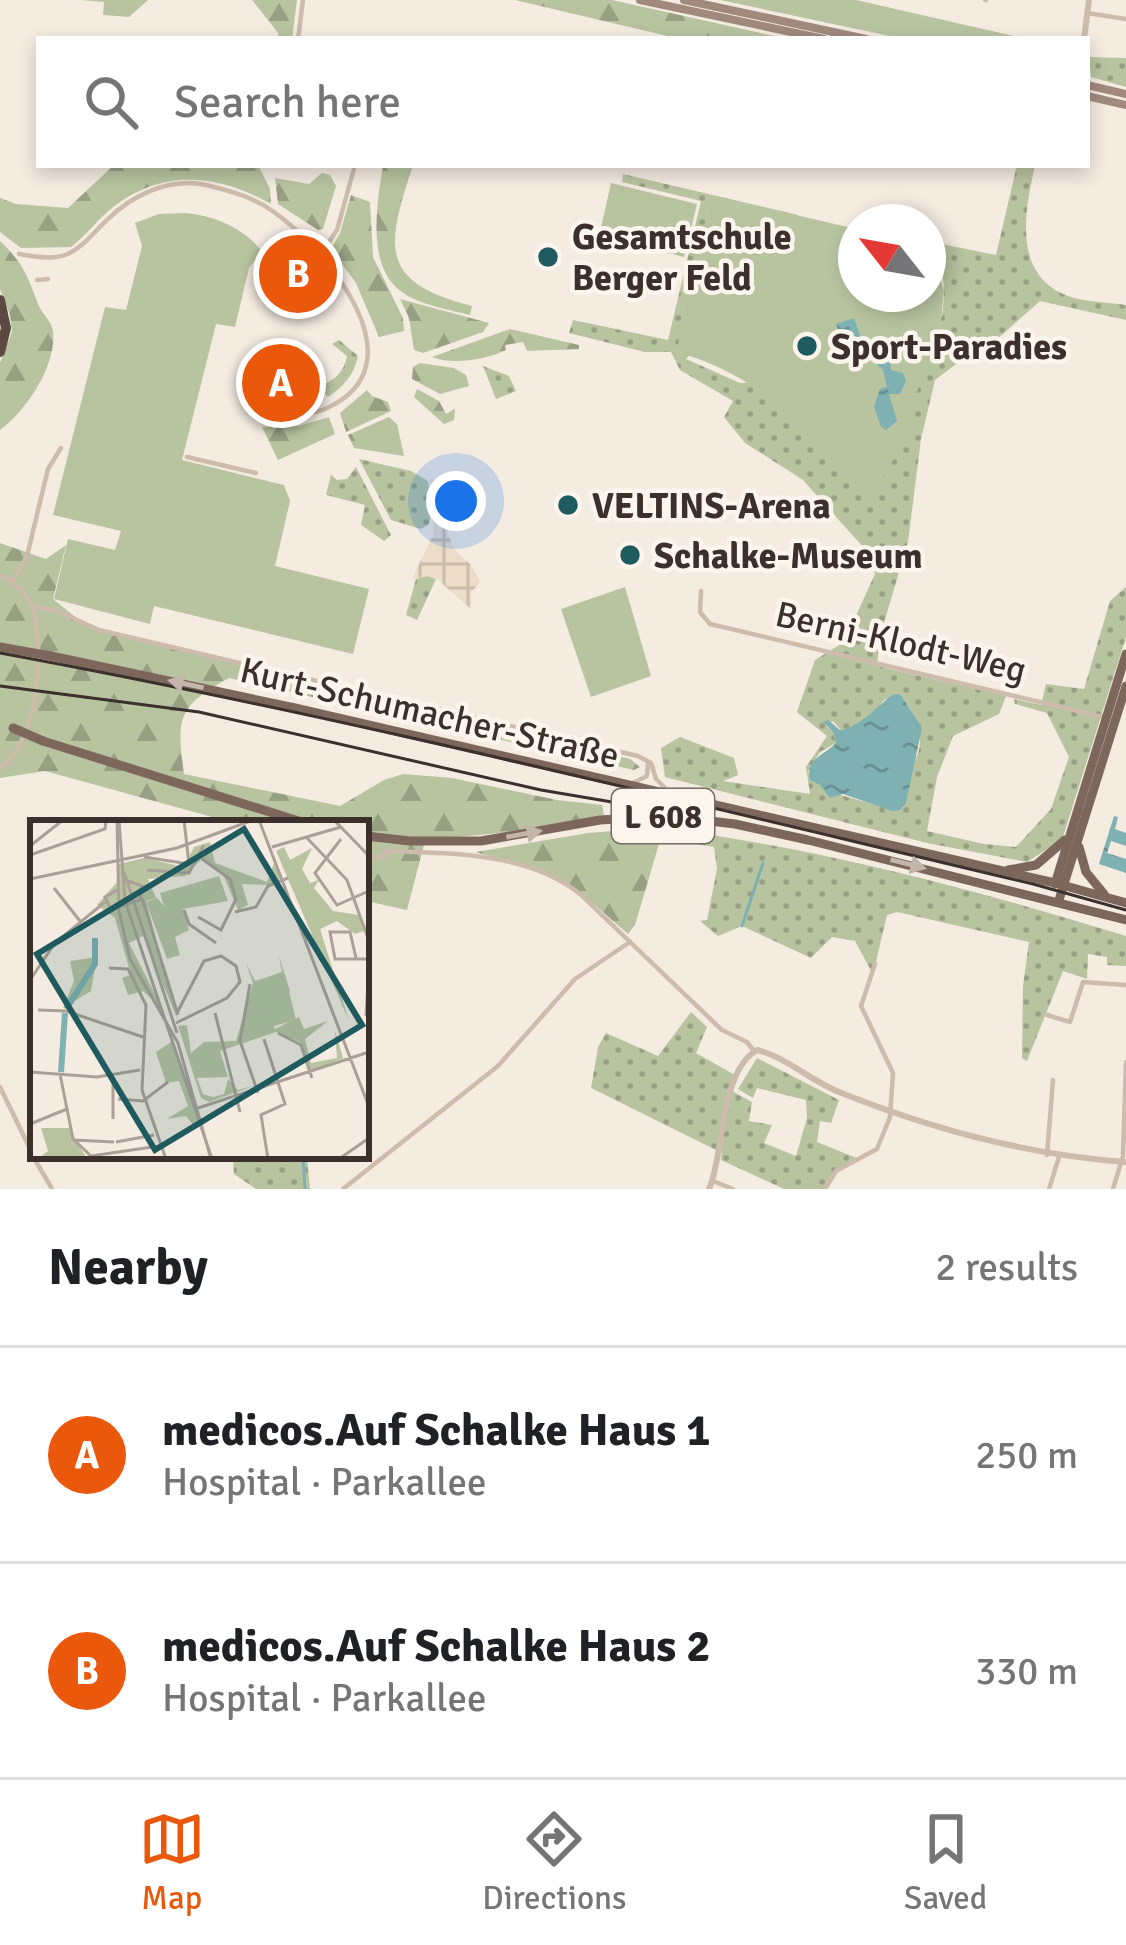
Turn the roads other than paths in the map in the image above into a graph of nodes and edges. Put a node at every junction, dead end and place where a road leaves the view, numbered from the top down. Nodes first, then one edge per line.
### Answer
1 (303, 0) edge
2 (640, 0) edge
3 (685, 0) edge
4 (1089, 0) edge
5 (1087, 13) junction
6 (1126, 20) edge
7 (298, 36) edge
8 (810, 36) edge
9 (852, 36) edge
10 (1084, 36) edge
11 (1090, 86) edge
12 (1126, 94) edge
13 (1090, 96) edge
14 (1126, 105) edge
15 (354, 168) edge
16 (19, 254) dead end
17 (321, 254) junction
18 (48, 279) dead end
19 (37, 280) dead end
20 (0, 300) edge
21 (0, 352) edge
22 (255, 417) dead end
23 (61, 448) dead end
24 (187, 457) dead end
25 (256, 473) dead end
26 (0, 575) edge
27 (12, 582) junction
28 (701, 591) dead end
29 (32, 607) junction
30 (0, 647) edge
31 (1126, 654) edge
32 (1126, 686) edge
33 (0, 719) edge
34 (1116, 721) edge
35 (647, 760) junction
36 (0, 768) edge
37 (627, 785) junction
38 (673, 795) junction
39 (292, 820) edge
40 (369, 836) edge
41 (1074, 837) junction
42 (369, 856) edge
43 (1004, 871) junction
44 (1060, 884) junction
45 (1108, 898) junction
46 (1058, 900) junction
47 (1126, 903) edge
48 (1126, 920) edge
49 (630, 942) junction
50 (875, 964) dead end
51 (1126, 985) edge
52 (1047, 1016) dead end
53 (754, 1051) junction
54 (1126, 1066) edge
55 (1054, 1080) dead end
56 (0, 1087) edge
57 (890, 1109) junction
58 (30, 1150) edge
59 (1047, 1155) junction
60 (1059, 1157) junction
61 (35, 1159) edge
62 (1124, 1162) edge
63 (711, 1185) edge
64 (52, 1189) edge
65 (343, 1189) edge
66 (733, 1189) edge
67 (825, 1189) edge
68 (1049, 1189) edge
69 (1113, 1189) edge

1 - 7 street
2 - 8 main road
3 - 9 main road
4 - 5 street
5 - 6 street
5 - 10 street
11 - 12 main road
13 - 14 main road
15 - 17 street
16 - 17 street
17 - 22 street
18 - 19 street
20 - 21 highway
23 - 27 street
24 - 25 street
26 - 27 street
27 - 29 street
28 - 34 street, Berni-Klodt-Weg
29 - 35 street
29 - 36 street
37 -> 30 main road, Kurt-Schumacher-Straße / L 608, bridge
31 - 34 main road
32 - 34 main road
33 - 39 main road, bridge
34 - 41 main road
35 - 37 street
35 - 38 street
37 - 38 main road, Kurt-Schumacher-Straße / L 608
38 - 43 main road, Kurt-Schumacher-Straße / L 608
40 -> 46 main road, Kurt-Schumacher-Straße / L 608
41 - 43 main road
41 - 44 main road
41 - 45 main road
42 - 49 street
43 - 44 main road, Kurt-Schumacher-Straße / L 608
44 - 45 main road, Kurt-Schumacher-Straße / L 608
44 - 46 main road
45 - 47 main road, Kurt-Schumacher-Straße / L 608
46 - 48 main road, Kurt-Schumacher-Straße / L 608
49 - 53 street
49 - 65 street
50 - 57 street
51 - 52 street
53 - 57 street
53 - 63 street
54 - 62 street
55 - 59 street
56 - 58 street
57 - 59 street
57 - 67 street
59 - 60 street
60 - 62 street
60 - 68 street
61 - 64 street
62 - 69 street
63 - 66 street

